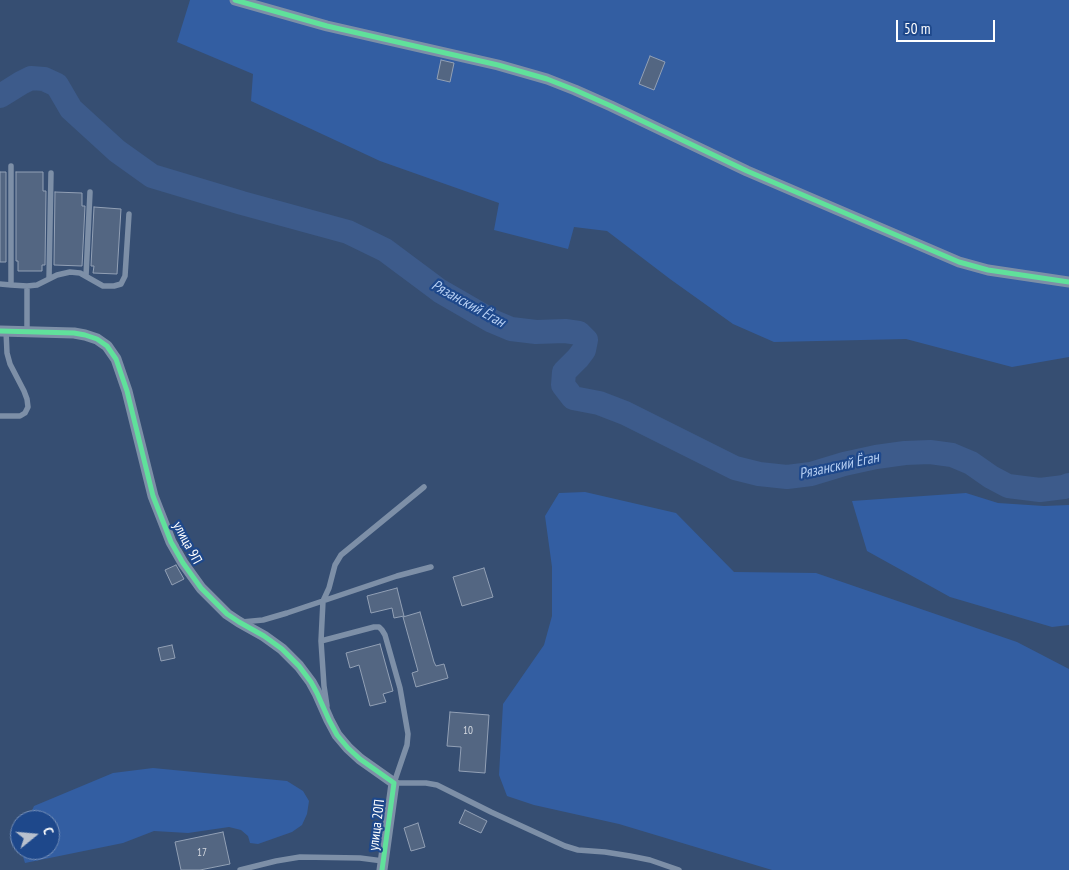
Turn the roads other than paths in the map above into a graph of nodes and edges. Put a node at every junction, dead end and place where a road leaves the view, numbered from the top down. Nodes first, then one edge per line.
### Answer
1 (235, 0) edge
2 (11, 166) dead end
3 (51, 174) dead end
4 (90, 192) dead end
5 (129, 214) dead end
6 (86, 276) junction
7 (50, 279) junction
8 (1069, 282) edge
9 (0, 284) edge
10 (11, 285) junction
11 (27, 286) junction
12 (3, 331) edge
13 (27, 331) junction
14 (0, 416) edge
15 (424, 486) dead end
16 (431, 567) dead end
17 (323, 601) junction
18 (239, 622) junction
19 (321, 641) junction
20 (329, 720) junction
21 (394, 783) junction
22 (383, 866) edge
23 (240, 870) edge
24 (679, 870) edge

1 - 8 street
2 - 10 lane
3 - 7 lane
4 - 6 lane
5 - 6 lane
6 - 7 lane
7 - 11 lane
9 - 10 lane
10 - 11 lane
11 - 13 lane
12 - 13 street, улица 9П
12 - 14 lane
13 - 18 street, улица 9П
15 - 17 lane
16 - 17 lane
17 - 18 lane
17 - 19 lane
18 - 20 street, улица 9П
19 - 20 lane
19 - 21 lane
20 - 21 street, улица 9П
21 - 22 street, улица 20П
21 - 24 lane
22 - 23 lane

